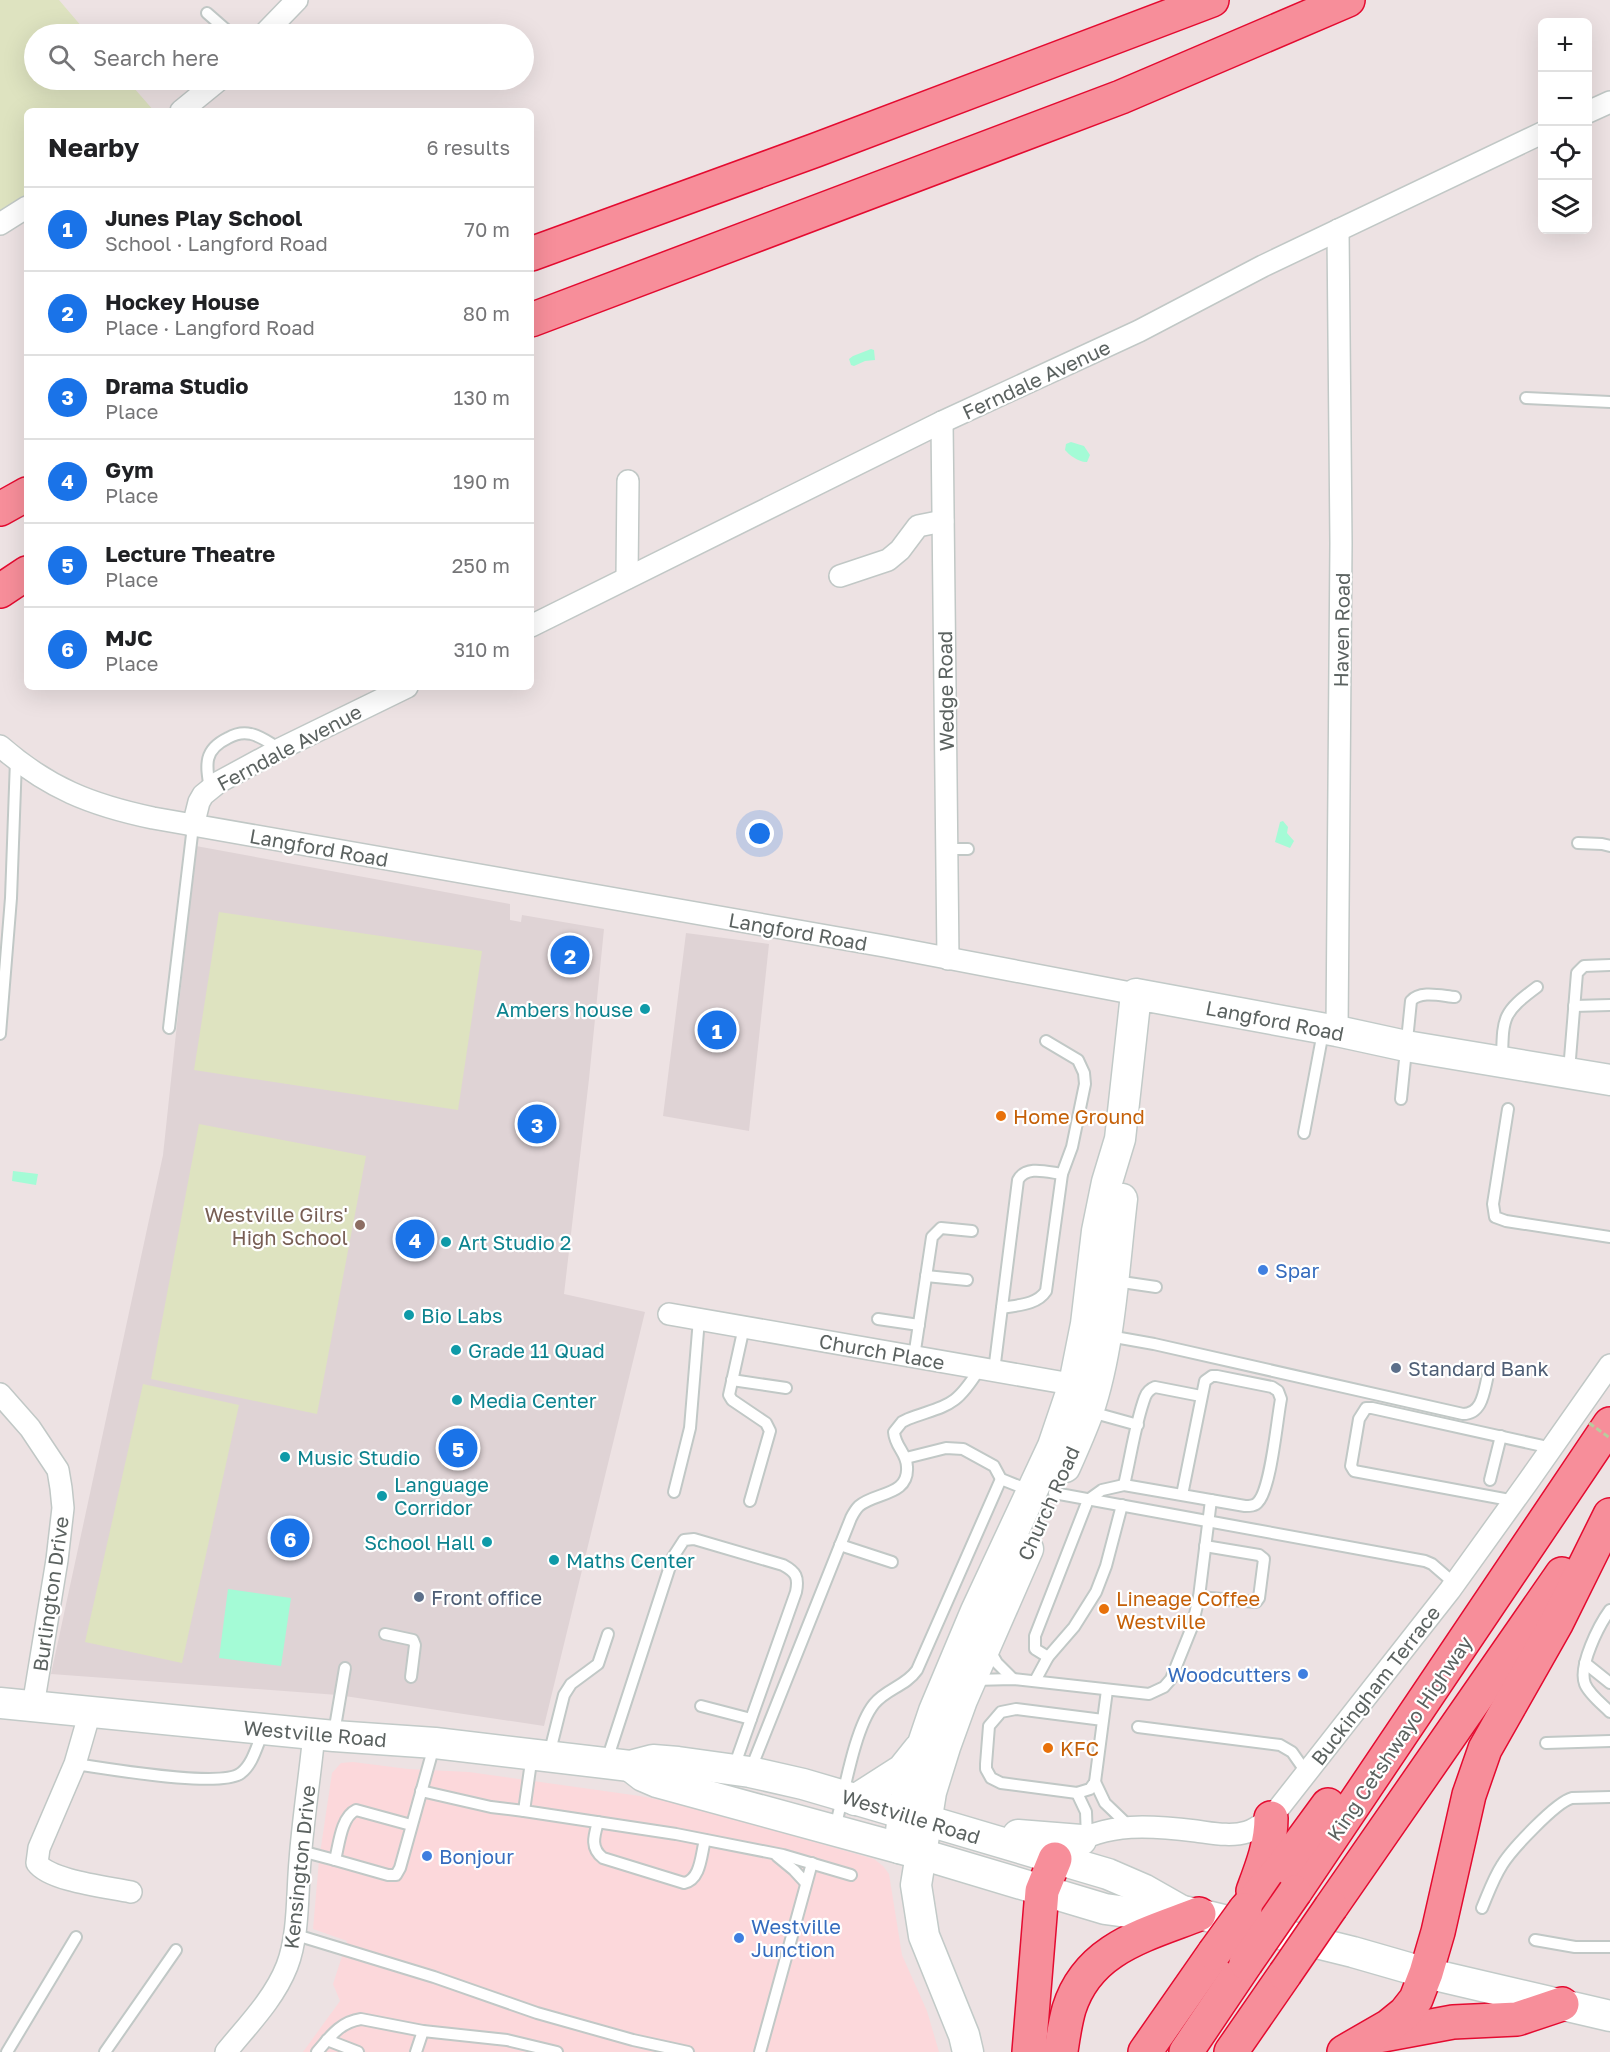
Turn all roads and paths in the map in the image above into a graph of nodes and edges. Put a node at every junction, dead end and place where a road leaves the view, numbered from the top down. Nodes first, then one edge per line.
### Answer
1 (297, 0) edge
2 (1212, 0) edge
3 (1348, 0) edge
4 (207, 13) dead end
5 (220, 24) edge
6 (274, 24) edge
7 (207, 90) edge
8 (1610, 102) edge
9 (185, 108) edge
10 (1592, 110) edge
11 (1538, 136) edge
12 (24, 209) edge
13 (0, 224) edge
14 (1338, 230) junction
15 (534, 253) edge
16 (534, 319) edge
17 (1526, 398) dead end
18 (1610, 402) edge
19 (942, 422) junction
20 (628, 481) dead end
21 (24, 496) edge
22 (0, 509) edge
23 (943, 521) junction
24 (24, 575) edge
25 (840, 576) dead end
26 (627, 578) junction
27 (0, 591) edge
28 (534, 624) edge
29 (401, 690) edge
30 (0, 746) edge
31 (280, 749) junction
32 (16, 760) junction
33 (210, 789) junction
34 (193, 826) junction
35 (1578, 843) dead end
36 (1610, 846) edge
37 (948, 959) junction
38 (1610, 965) edge
39 (1537, 987) dead end
40 (1136, 994) junction
41 (1455, 997) dead end
42 (1610, 1005) edge
43 (1574, 1006) junction
44 (169, 1028) dead end
45 (1330, 1030) junction
46 (0, 1034) edge
47 (1046, 1041) dead end
48 (1406, 1046) junction
49 (1502, 1061) junction
50 (1569, 1073) junction
51 (1610, 1080) edge
52 (1401, 1098) dead end
53 (1508, 1109) dead end
54 (1304, 1133) dead end
55 (1062, 1174) junction
56 (972, 1231) dead end
57 (1610, 1237) edge
58 (926, 1276) junction
59 (1102, 1279) junction
60 (967, 1280) dead end
61 (1155, 1287) dead end
62 (1002, 1308) junction
63 (669, 1314) dead end
64 (699, 1319) junction
65 (878, 1319) dead end
66 (919, 1325) junction
67 (744, 1327) junction
68 (1095, 1334) junction
69 (914, 1357) junction
70 (1610, 1365) edge
71 (987, 1369) junction
72 (1488, 1375) dead end
73 (732, 1380) junction
74 (786, 1388) dead end
75 (0, 1394) edge
76 (1200, 1396) junction
77 (1081, 1397) junction
78 (1599, 1423) edge
79 (1138, 1425) junction
80 (1501, 1436) junction
81 (1610, 1438) edge
82 (906, 1458) junction
83 (1559, 1461) junction
84 (1001, 1479) junction
85 (1491, 1480) dead end
86 (1125, 1485) junction
87 (674, 1492) dead end
88 (1043, 1492) junction
89 (1182, 1495) junction
90 (1088, 1500) junction
91 (1211, 1500) junction
92 (750, 1501) dead end
93 (1515, 1501) junction
94 (1610, 1503) edge
95 (1122, 1505) junction
96 (1610, 1515) edge
97 (1208, 1520) junction
98 (840, 1545) junction
99 (1205, 1546) junction
100 (892, 1562) dead end
101 (1454, 1583) junction
102 (1199, 1597) junction
103 (1610, 1610) edge
104 (385, 1634) dead end
105 (608, 1634) dead end
106 (987, 1645) junction
107 (1048, 1657) junction
108 (1585, 1663) junction
109 (345, 1668) dead end
110 (411, 1677) dead end
111 (1013, 1679) junction
112 (971, 1680) junction
113 (1035, 1682) junction
114 (1610, 1683) edge
115 (1107, 1690) junction
116 (0, 1703) edge
117 (33, 1706) junction
118 (701, 1706) dead end
119 (90, 1712) junction
120 (1610, 1712) edge
121 (751, 1719) junction
122 (1103, 1720) junction
123 (1138, 1727) dead end
124 (264, 1729) junction
125 (324, 1735) junction
126 (1610, 1741) edge
127 (435, 1743) junction
128 (923, 1743) junction
129 (1546, 1743) dead end
130 (540, 1754) junction
131 (75, 1764) junction
132 (618, 1765) junction
133 (742, 1771) junction
134 (1306, 1772) junction
135 (1095, 1782) junction
136 (421, 1791) junction
137 (1077, 1793) junction
138 (1610, 1797) edge
139 (850, 1798) junction
140 (524, 1811) junction
141 (914, 1818) junction
142 (1271, 1818) junction
143 (598, 1822) junction
144 (803, 1822) junction
145 (411, 1825) junction
146 (1131, 1827) junction
147 (835, 1831) junction
148 (705, 1840) junction
149 (1073, 1850) junction
150 (301, 1851) junction
151 (910, 1851) junction
152 (772, 1853) junction
153 (335, 1860) junction
154 (812, 1863) junction
155 (851, 1875) dead end
156 (806, 1883) junction
157 (131, 1892) dead end
158 (1050, 1894) junction
159 (1482, 1908) dead end
160 (1245, 1910) junction
161 (1190, 1913) junction
162 (293, 1934) junction
163 (76, 1936) dead end
164 (1535, 1940) dead end
165 (1610, 1947) edge
166 (176, 1950) dead end
167 (1426, 1973) junction
168 (1562, 2004) junction
169 (1610, 2016) edge
170 (423, 2031) junction
171 (1373, 2037) junction
172 (327, 2040) junction
173 (670, 2050) edge
174 (1061, 2051) edge
175 (7, 2052) edge
176 (105, 2052) edge
177 (226, 2052) edge
178 (317, 2052) edge
179 (358, 2052) edge
180 (416, 2052) edge
181 (557, 2052) edge
182 (688, 2052) edge
183 (760, 2052) edge
184 (968, 2052) edge
185 (1029, 2052) edge
186 (1145, 2052) edge
187 (1186, 2052) edge
188 (1231, 2052) edge
189 (1344, 2052) edge

1 - 6 street
2 - 15 highway
3 - 16 highway
4 - 5 lane
7 - 9 street
8 - 10 street
11 - 14 street, Ferndale Avenue
12 - 13 street
14 - 19 street, Ferndale Avenue
14 - 45 street, Haven Road
17 - 18 lane
19 - 23 street, Wedge Road
19 - 26 street, Ferndale Avenue
20 - 26 street
21 - 22 highway
23 - 25 street
23 - 37 street, Wedge Road
24 - 27 highway
26 - 28 street, Ferndale Avenue
29 - 31 street, Ferndale Avenue
30 - 32 street, Langford Road
31 - 33 street, Ferndale Avenue
31 - 33 lane
32 - 34 street, Langford Road
32 - 46 lane
33 - 34 street, Ferndale Avenue
34 - 37 street, Langford Road
34 - 44 lane
35 - 36 lane
37 - 40 street, Langford Road
38 - 43 lane
39 - 49 lane
40 - 45 street, Langford Road
40 - 59 street, Church Road
41 - 48 lane
42 - 43 lane
43 - 50 lane
45 - 48 street, Langford Road
45 - 54 lane
47 - 55 lane
48 - 49 street, Langford Road
48 - 52 lane
49 - 50 street, Langford Road
50 - 51 street, Langford Road
53 - 57 lane
55 - 62 lane
55 - 62 lane
56 - 58 lane
58 - 60 lane
58 - 66 lane
59 - 61 lane
59 - 68 street, Church Road
62 - 71 lane
63 - 64 street, Church Place
64 - 67 street, Church Place
64 - 87 lane
65 - 66 lane
66 - 69 lane
67 - 69 street, Church Place
67 - 73 lane
68 - 72 lane
68 - 77 street, Church Road
69 - 71 street, Church Place
70 - 83 street, Buckingham Terrace
71 - 77 street, Church Place
71 - 82 lane
73 - 74 lane
73 - 92 lane
75 - 117 street, Burlington Drive
76 - 79 lane
76 - 89 lane
76 - 91 lane
77 - 79 lane
77 - 88 street, Church Road
78 - 81 path, bridge
78 - 83 highway, King Cetshwayo Highway
79 - 86 lane
80 - 83 lane
80 - 85 lane
80 - 93 lane
82 - 84 lane
82 - 98 lane
83 - 93 street, Buckingham Terrace
83 - 160 highway
83 - 187 highway, King Cetshwayo Highway, bridge
84 - 88 lane
84 - 139 lane
86 - 89 lane
86 - 90 lane
88 - 90 lane
88 - 106 street, Church Road
88 - 128 street, Church Road
89 - 91 lane
90 - 95 lane
90 - 107 lane
91 - 97 lane
93 - 101 street, Buckingham Terrace
94 - 188 highway, King Cetshwayo Highway, bridge
95 - 97 lane
95 - 107 lane
96 - 167 highway
97 - 99 lane
97 - 101 lane
98 - 100 lane
98 - 133 lane
99 - 102 lane
99 - 102 lane
101 - 134 street, Buckingham Terrace
102 - 115 lane
103 - 108 lane
104 - 110 lane
105 - 130 lane
106 - 111 lane
106 - 112 street, Church Road
107 - 113 lane
108 - 114 lane
108 - 120 lane
109 - 125 lane
111 - 112 lane
111 - 113 lane
112 - 141 street, Church Road
113 - 115 lane
115 - 122 lane
116 - 117 street, Westville Road
117 - 119 street, Westville Road
118 - 121 lane
119 - 124 street, Westville Road
119 - 131 street
121 - 132 lane
121 - 133 lane
122 - 135 lane
122 - 137 lane
123 - 134 lane
124 - 125 street, Westville Road
124 - 131 lane
125 - 127 street, Westville Road
125 - 150 street, Kensington Drive
126 - 129 lane
127 - 130 street, Westville Road
127 - 136 lane
128 - 139 street
128 - 141 street, Church Road
130 - 132 street, Westville Road
130 - 140 lane
131 - 157 street
132 - 133 street, Westville Road
132 - 144 street, Westville Road
133 - 139 street, Westville Road
133 - 144 street
134 - 142 street, Buckingham Terrace
135 - 137 lane
135 - 146 lane
136 - 140 lane
136 - 145 lane
137 - 149 lane
138 - 159 lane
139 - 141 street, Westville Road
139 - 147 lane
140 - 143 lane
141 - 149 street, Westville Road
141 - 151 street, Church Road
142 - 146 street, Buckingham Terrace
142 - 160 highway
143 - 148 lane
143 - 148 lane
144 - 147 street, Westville Road
145 - 153 lane
145 - 153 lane
146 - 149 street, Buckingham Terrace
147 - 151 street, Westville Road
148 - 152 lane
149 - 158 highway
149 - 161 street, Westville Road
150 - 153 lane
150 - 162 street, Kensington Drive
151 - 158 street, Westville Road
151 - 184 street
152 - 154 lane
152 - 156 lane
154 - 155 lane
154 - 156 lane
156 - 183 lane
158 - 161 street, Westville Road
158 - 174 highway
158 - 185 highway
160 - 186 highway, bridge
161 - 167 street, Westville Road
161 - 174 highway
162 - 173 lane
162 - 177 street, Kensington Drive
163 - 175 lane
164 - 165 lane
166 - 176 lane
167 - 168 street, Westville Road
167 - 171 highway
168 - 169 street, Westville Road
168 - 171 highway
170 - 172 lane
170 - 180 lane
170 - 181 lane
171 - 189 highway
172 - 178 lane
172 - 179 lane
173 - 182 lane

